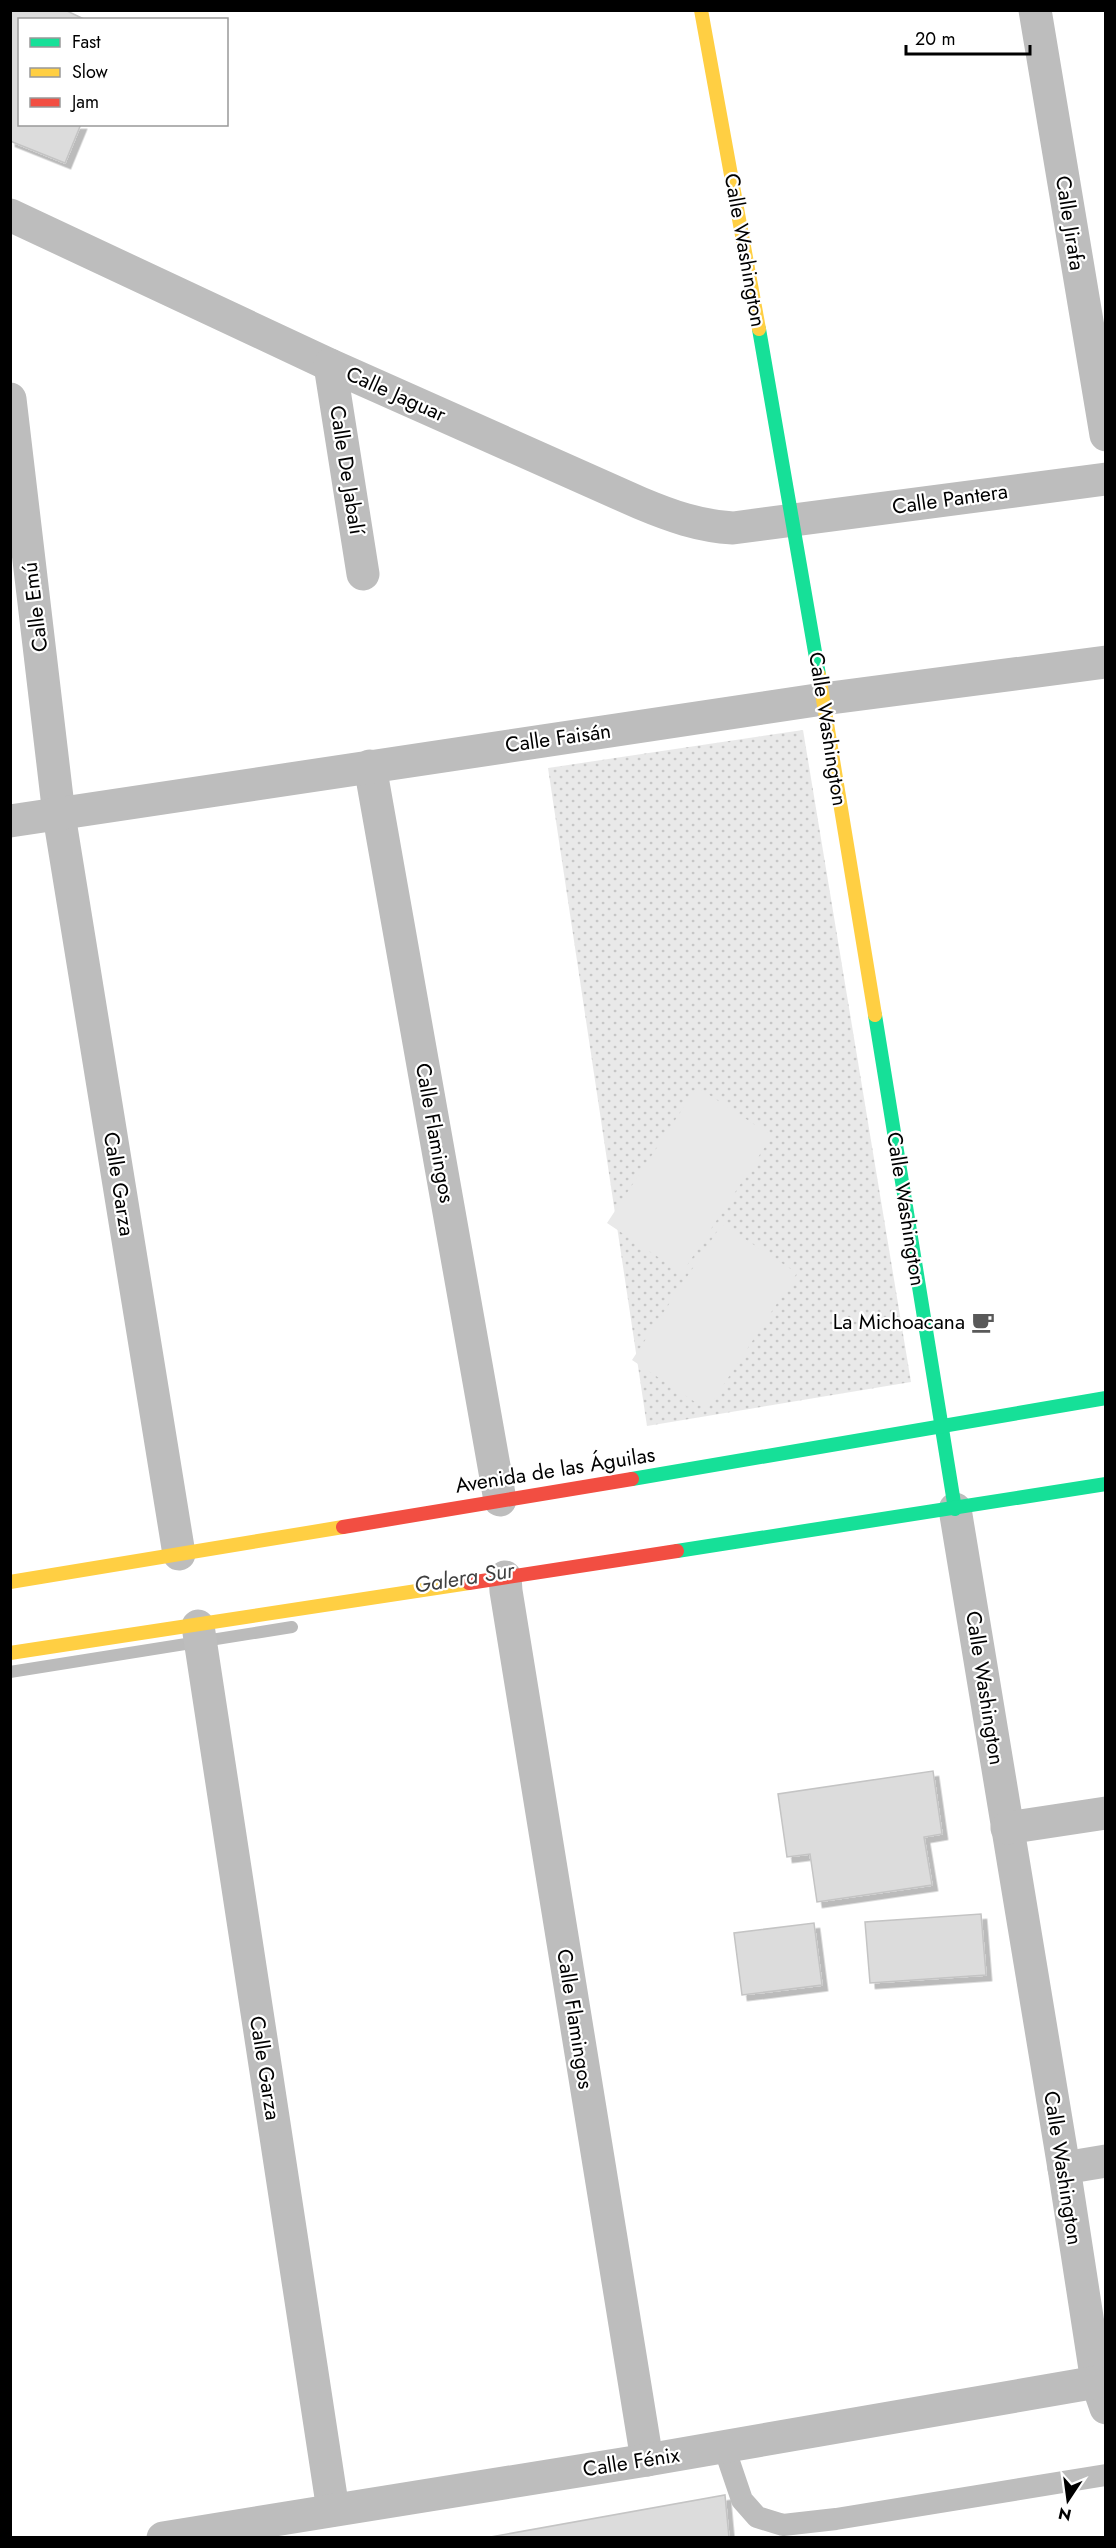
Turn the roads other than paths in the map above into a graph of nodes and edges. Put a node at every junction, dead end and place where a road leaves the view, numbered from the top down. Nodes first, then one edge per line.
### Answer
1 (701, 10) edge
2 (1035, 10) edge
3 (10, 215) edge
4 (330, 365) junction
5 (10, 399) edge
6 (1106, 435) edge
7 (1106, 479) edge
8 (794, 520) junction
9 (363, 574) dead end
10 (1106, 662) edge
11 (823, 699) junction
12 (370, 766) junction
13 (59, 815) junction
14 (10, 821) edge
15 (1106, 1398) edge
16 (942, 1427) junction
17 (1106, 1484) edge
18 (500, 1500) junction
19 (955, 1509) junction
20 (179, 1554) junction
21 (506, 1577) junction
22 (10, 1581) edge
23 (198, 1626) junction
24 (10, 1653) edge
25 (1106, 1813) edge
26 (1007, 1828) junction
27 (1106, 2161) edge
28 (1064, 2168) junction
29 (1101, 2395) edge
30 (724, 2447) junction
31 (648, 2460) junction
32 (1106, 2475) edge
33 (333, 2510) junction
34 (163, 2538) edge

1 - 8 street, Calle Washington
2 - 6 street, Calle Jirafa
3 - 4 street, Calle Jaguar
4 - 8 street, Calle Jaguar
4 - 9 street, Calle De Jabalí
5 - 13 street, Calle Emú
7 - 8 street, Calle Pantera
8 - 11 street, Calle Washington
10 - 11 street, Calle Faisán
11 - 12 street, Calle Faisán
11 - 16 street, Calle Washington
12 - 13 street, Calle Faisán
12 - 18 street, Calle Flamingos
13 - 14 street, Calle Faisán
13 - 20 street, Calle Garza
15 - 16 street, Avenida de las Águilas
16 - 18 street, Avenida de las Águilas
16 - 19 street, Calle Washington
17 - 19 street
18 - 20 street, Avenida de las Águilas
19 - 21 street
19 - 26 street, Calle Washington
20 - 22 street, Avenida de las Águilas
21 - 23 street
21 - 31 street, Calle Flamingos
23 - 24 street
23 - 33 street, Calle Garza
25 - 26 street
26 - 28 street, Calle Washington
27 - 28 street
28 - 29 street, Calle Washington
29 - 30 street, Calle Fénix
30 - 31 street, Calle Fénix
30 - 32 lane
31 - 33 street, Calle Fénix
33 - 34 street, Calle Fénix

